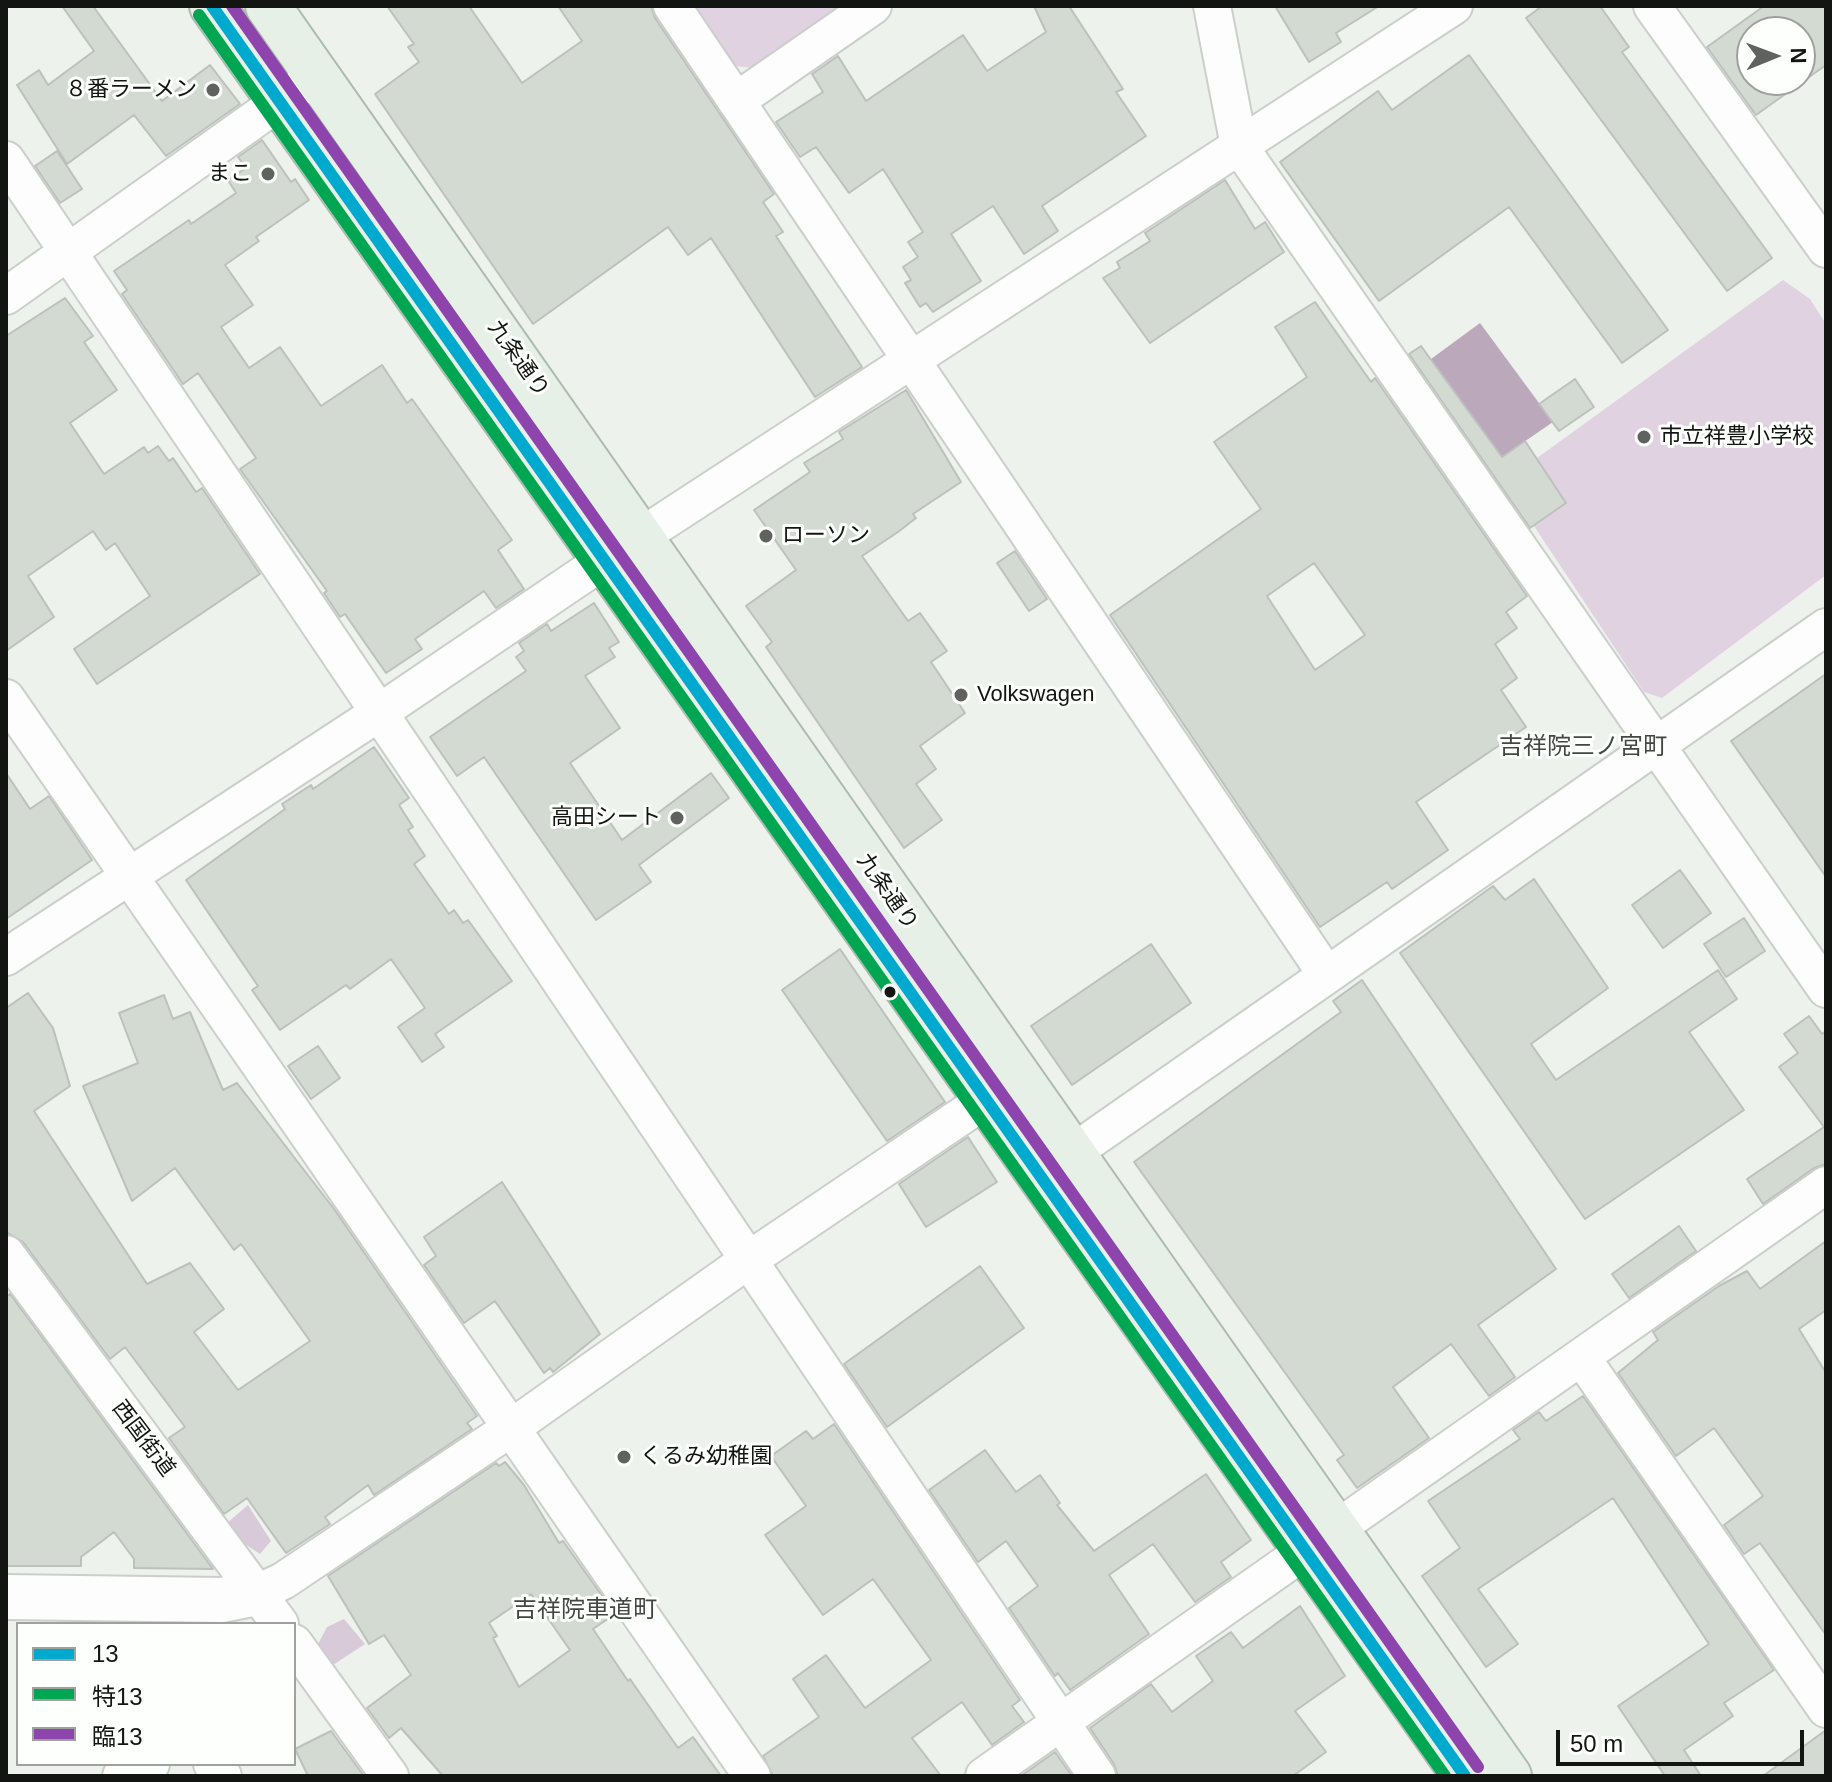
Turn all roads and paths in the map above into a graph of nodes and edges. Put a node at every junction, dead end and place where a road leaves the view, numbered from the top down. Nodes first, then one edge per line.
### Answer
1 (212, 6) edge
2 (268, 6) edge
3 (672, 6) edge
4 (873, 6) edge
5 (1212, 6) edge
6 (1454, 6) edge
7 (1652, 6) edge
8 (317, 75) junction
9 (736, 101) junction
10 (280, 102) junction
11 (1239, 146) junction
12 (6, 160) edge
13 (1826, 249) edge
14 (67, 254) junction
15 (6, 296) edge
16 (911, 360) junction
17 (623, 547) junction
18 (1826, 627) edge
19 (6, 698) edge
20 (377, 714) junction
21 (1656, 745) junction
22 (129, 875) junction
23 (6, 957) edge
24 (1326, 974) junction
25 (1826, 989) edge
26 (1002, 1089) junction
27 (1056, 1165) junction
28 (1826, 1185) edge
29 (6, 1254) edge
30 (747, 1261) junction
31 (1582, 1358) junction
32 (511, 1428) junction
33 (1321, 1541) junction
34 (6, 1597) edge
35 (269, 1608) edge
36 (185, 1612) edge
37 (296, 1646) edge
38 (1826, 1709) edge
39 (1061, 1723) junction
40 (146, 1766) edge
41 (121, 1776) edge
42 (390, 1776) edge
43 (752, 1776) edge
44 (984, 1776) edge
45 (1097, 1776) edge
46 (1465, 1776) edge
47 (1509, 1776) edge

1 - 10 highway, 九条通り
2 - 8 highway, 九条通り
3 - 9 street
4 - 9 street
5 - 11 street
6 - 11 street
7 - 13 street
8 - 10 street
8 - 17 highway, 九条通り
9 - 16 street
10 - 14 street
10 - 17 highway, 九条通り
11 - 16 street
11 - 21 street
12 - 14 street
14 - 15 street
14 - 20 street
16 - 17 street
16 - 24 street
17 - 20 street
17 - 26 highway, 九条通り
18 - 21 street
19 - 22 street
20 - 22 street
20 - 30 street
21 - 24 street
21 - 25 street
22 - 23 street
22 - 32 street
24 - 27 street
26 - 27 highway, 九条通り
26 - 30 street
27 - 33 highway, 九条通り
28 - 31 street
29 - 35 street, 西国街道
30 - 32 street
30 - 39 street
31 - 33 street
31 - 38 street
32 - 35 street
32 - 43 street
33 - 39 street
33 - 46 highway, 九条通り
33 - 47 highway, 九条通り
34 - 36 street
35 - 36 street
37 - 42 street
39 - 44 street
39 - 45 street
40 - 41 street

